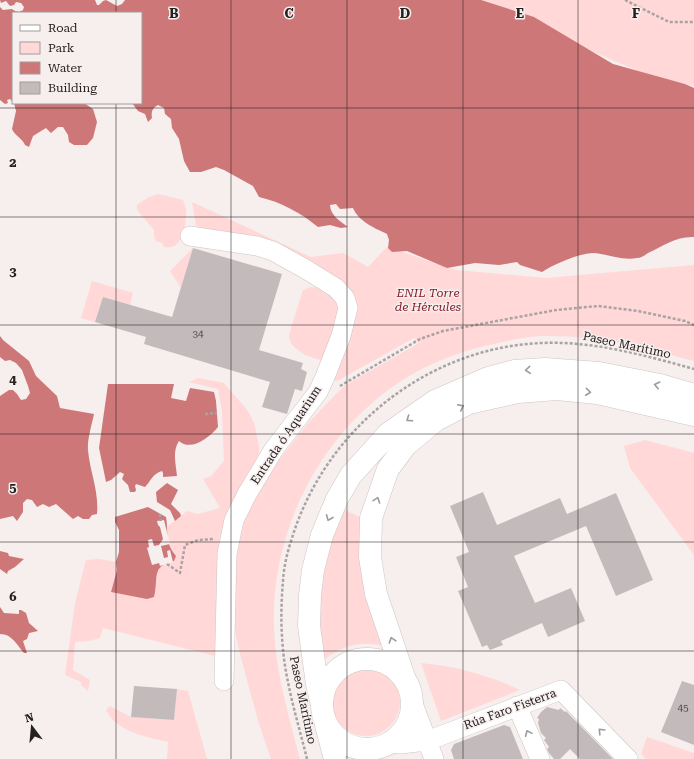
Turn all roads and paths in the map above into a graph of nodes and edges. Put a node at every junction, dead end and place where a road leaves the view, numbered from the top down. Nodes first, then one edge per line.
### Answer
1 (625, 0) edge
2 (694, 22) edge
3 (190, 236) dead end
4 (694, 325) edge
5 (694, 369) edge
6 (330, 384) junction
7 (694, 395) edge
8 (217, 413) dead end
9 (205, 414) dead end
10 (694, 415) edge
11 (160, 514) dead end
12 (160, 521) dead end
13 (198, 540) dead end
14 (167, 564) dead end
15 (404, 677) junction
16 (224, 680) dead end
17 (412, 701) junction
18 (516, 706) junction
19 (323, 711) junction
20 (427, 741) junction
21 (397, 745) edge
22 (307, 759) edge
23 (335, 759) edge
24 (434, 759) edge
25 (540, 759) edge
26 (628, 759) edge

1 - 2 path
3 - 6 street, Entrada ó Aquarium
4 - 6 path
5 - 22 path, Paseo Marítimo
6 - 16 street, Entrada ó Aquarium
7 -> 19 main road
8 - 9 path
15 -> 10 main road
11 - 12 path
13 - 14 path
15 - 17 main road
15 - 19 main road
17 - 20 street
17 - 21 main road
18 - 20 street, Rúa Faro Fisterra
25 -> 18 street
26 -> 18 street, Rúa Faro Fisterra
19 - 21 main road
19 - 23 main road
20 - 21 street, Rúa Faro Fisterra
20 - 24 street

